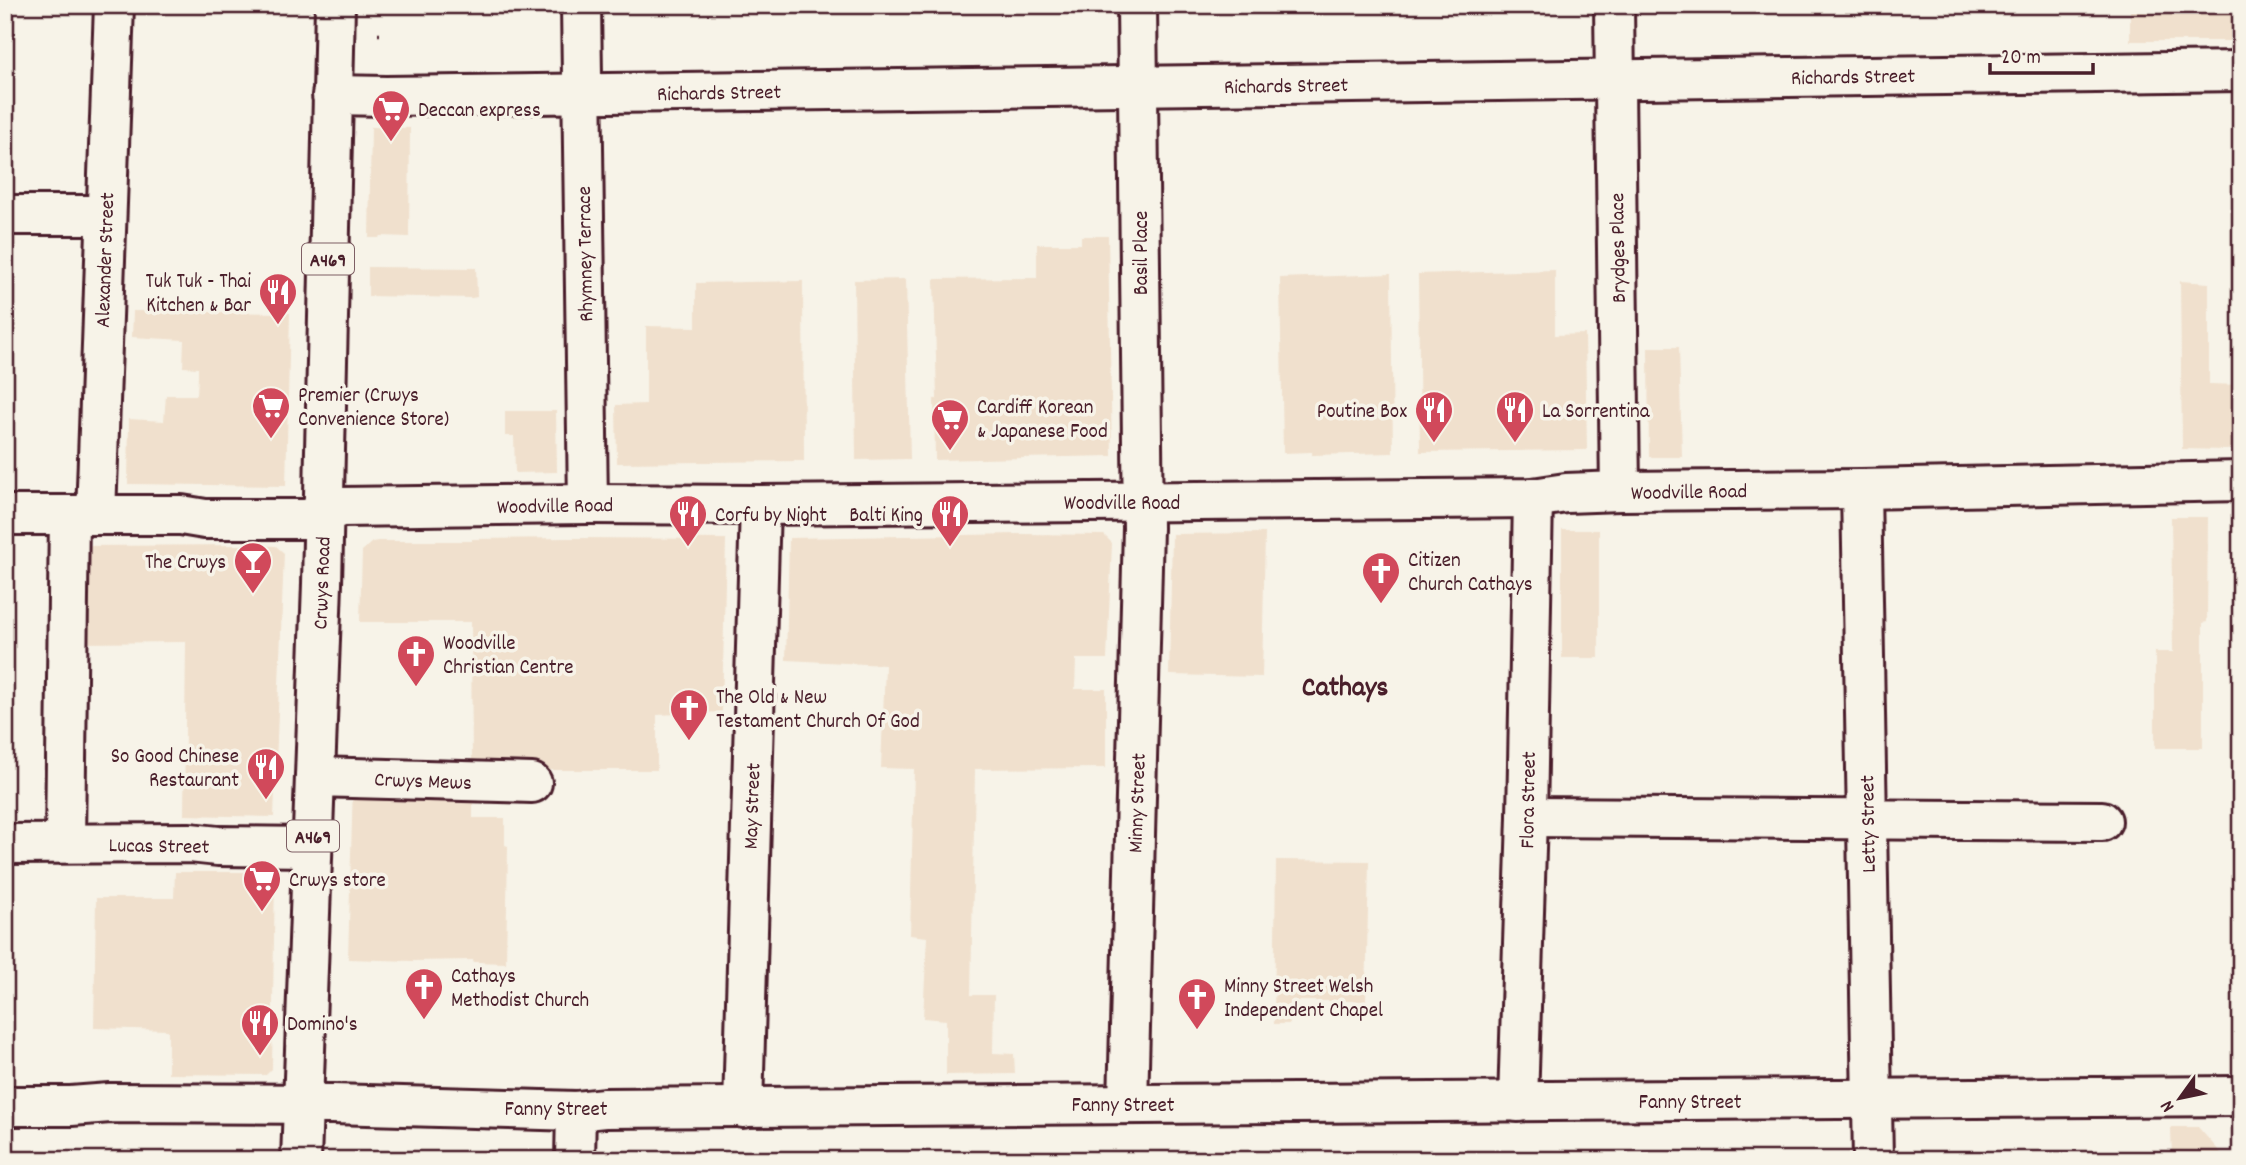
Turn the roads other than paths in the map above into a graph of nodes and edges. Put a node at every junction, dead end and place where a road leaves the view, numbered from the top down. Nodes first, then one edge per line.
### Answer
1 (114, 5) edge
2 (335, 5) edge
3 (581, 5) edge
4 (1137, 5) edge
5 (1614, 5) edge
6 (2241, 71) edge
7 (1614, 80) junction
8 (1138, 87) junction
9 (582, 94) junction
10 (332, 95) junction
11 (5, 215) edge
12 (105, 215) junction
13 (2241, 481) edge
14 (1861, 489) junction
15 (1620, 491) junction
16 (1533, 498) junction
17 (1142, 502) junction
18 (588, 504) junction
19 (760, 505) junction
20 (323, 513) junction
21 (5, 515) edge
22 (82, 515) junction
23 (315, 776) junction
24 (532, 783) dead end
25 (1527, 817) junction
26 (1867, 820) junction
27 (2102, 821) dead end
28 (65, 843) junction
29 (5, 844) edge
30 (312, 846) junction
31 (2241, 1096) edge
32 (1872, 1100) junction
33 (1518, 1102) junction
34 (303, 1104) junction
35 (1128, 1104) junction
36 (5, 1106) edge
37 (743, 1108) junction
38 (576, 1111) junction
39 (301, 1160) edge
40 (575, 1160) edge
41 (1873, 1160) edge

1 - 12 street, Alexander Street
2 - 10 street, Crwys Road / A469
3 - 9 street, Rhymney Terrace
4 - 8 street, Basil Place
5 - 7 street, Brydges Place
6 - 7 street, Richards Street
7 - 8 street, Richards Street
7 - 15 street, Brydges Place
8 - 9 street, Richards Street
8 - 17 street, Basil Place
9 - 10 street, Richards Street
9 - 18 street, Rhymney Terrace
10 - 20 street, Crwys Road / A469
11 - 12 street
12 - 22 street, Alexander Street
13 - 14 street, Woodville Road
14 - 15 street, Woodville Road
14 - 26 street, Letty Street
15 - 16 street, Woodville Road
16 - 17 street, Woodville Road
16 - 25 street, Flora Street
17 - 19 street, Woodville Road
17 - 35 street, Minny Street
18 - 19 street, Woodville Road
18 - 20 street, Woodville Road
19 - 37 street, May Street
20 - 22 street, Woodville Road
20 - 23 street, Crwys Road / A469
21 - 22 street, Woodville Road
22 - 28 street, Alexander Street
23 - 24 street, Crwys Mews
23 - 30 street, Crwys Road / A469
25 - 26 street
25 - 33 street, Flora Street
26 - 27 street
26 - 32 street, Letty Street
28 - 29 street, Lucas Street
28 - 30 street, Lucas Street
30 - 34 street, Crwys Road / A469
31 - 32 street, Fanny Street
32 - 33 street, Fanny Street
32 - 41 street, Letty Street
33 - 35 street, Fanny Street
34 - 36 street, Fanny Street
34 - 38 street, Fanny Street
34 - 39 street, Crwys Road / A469
35 - 37 street, Fanny Street
37 - 38 street, Fanny Street
38 - 40 street

